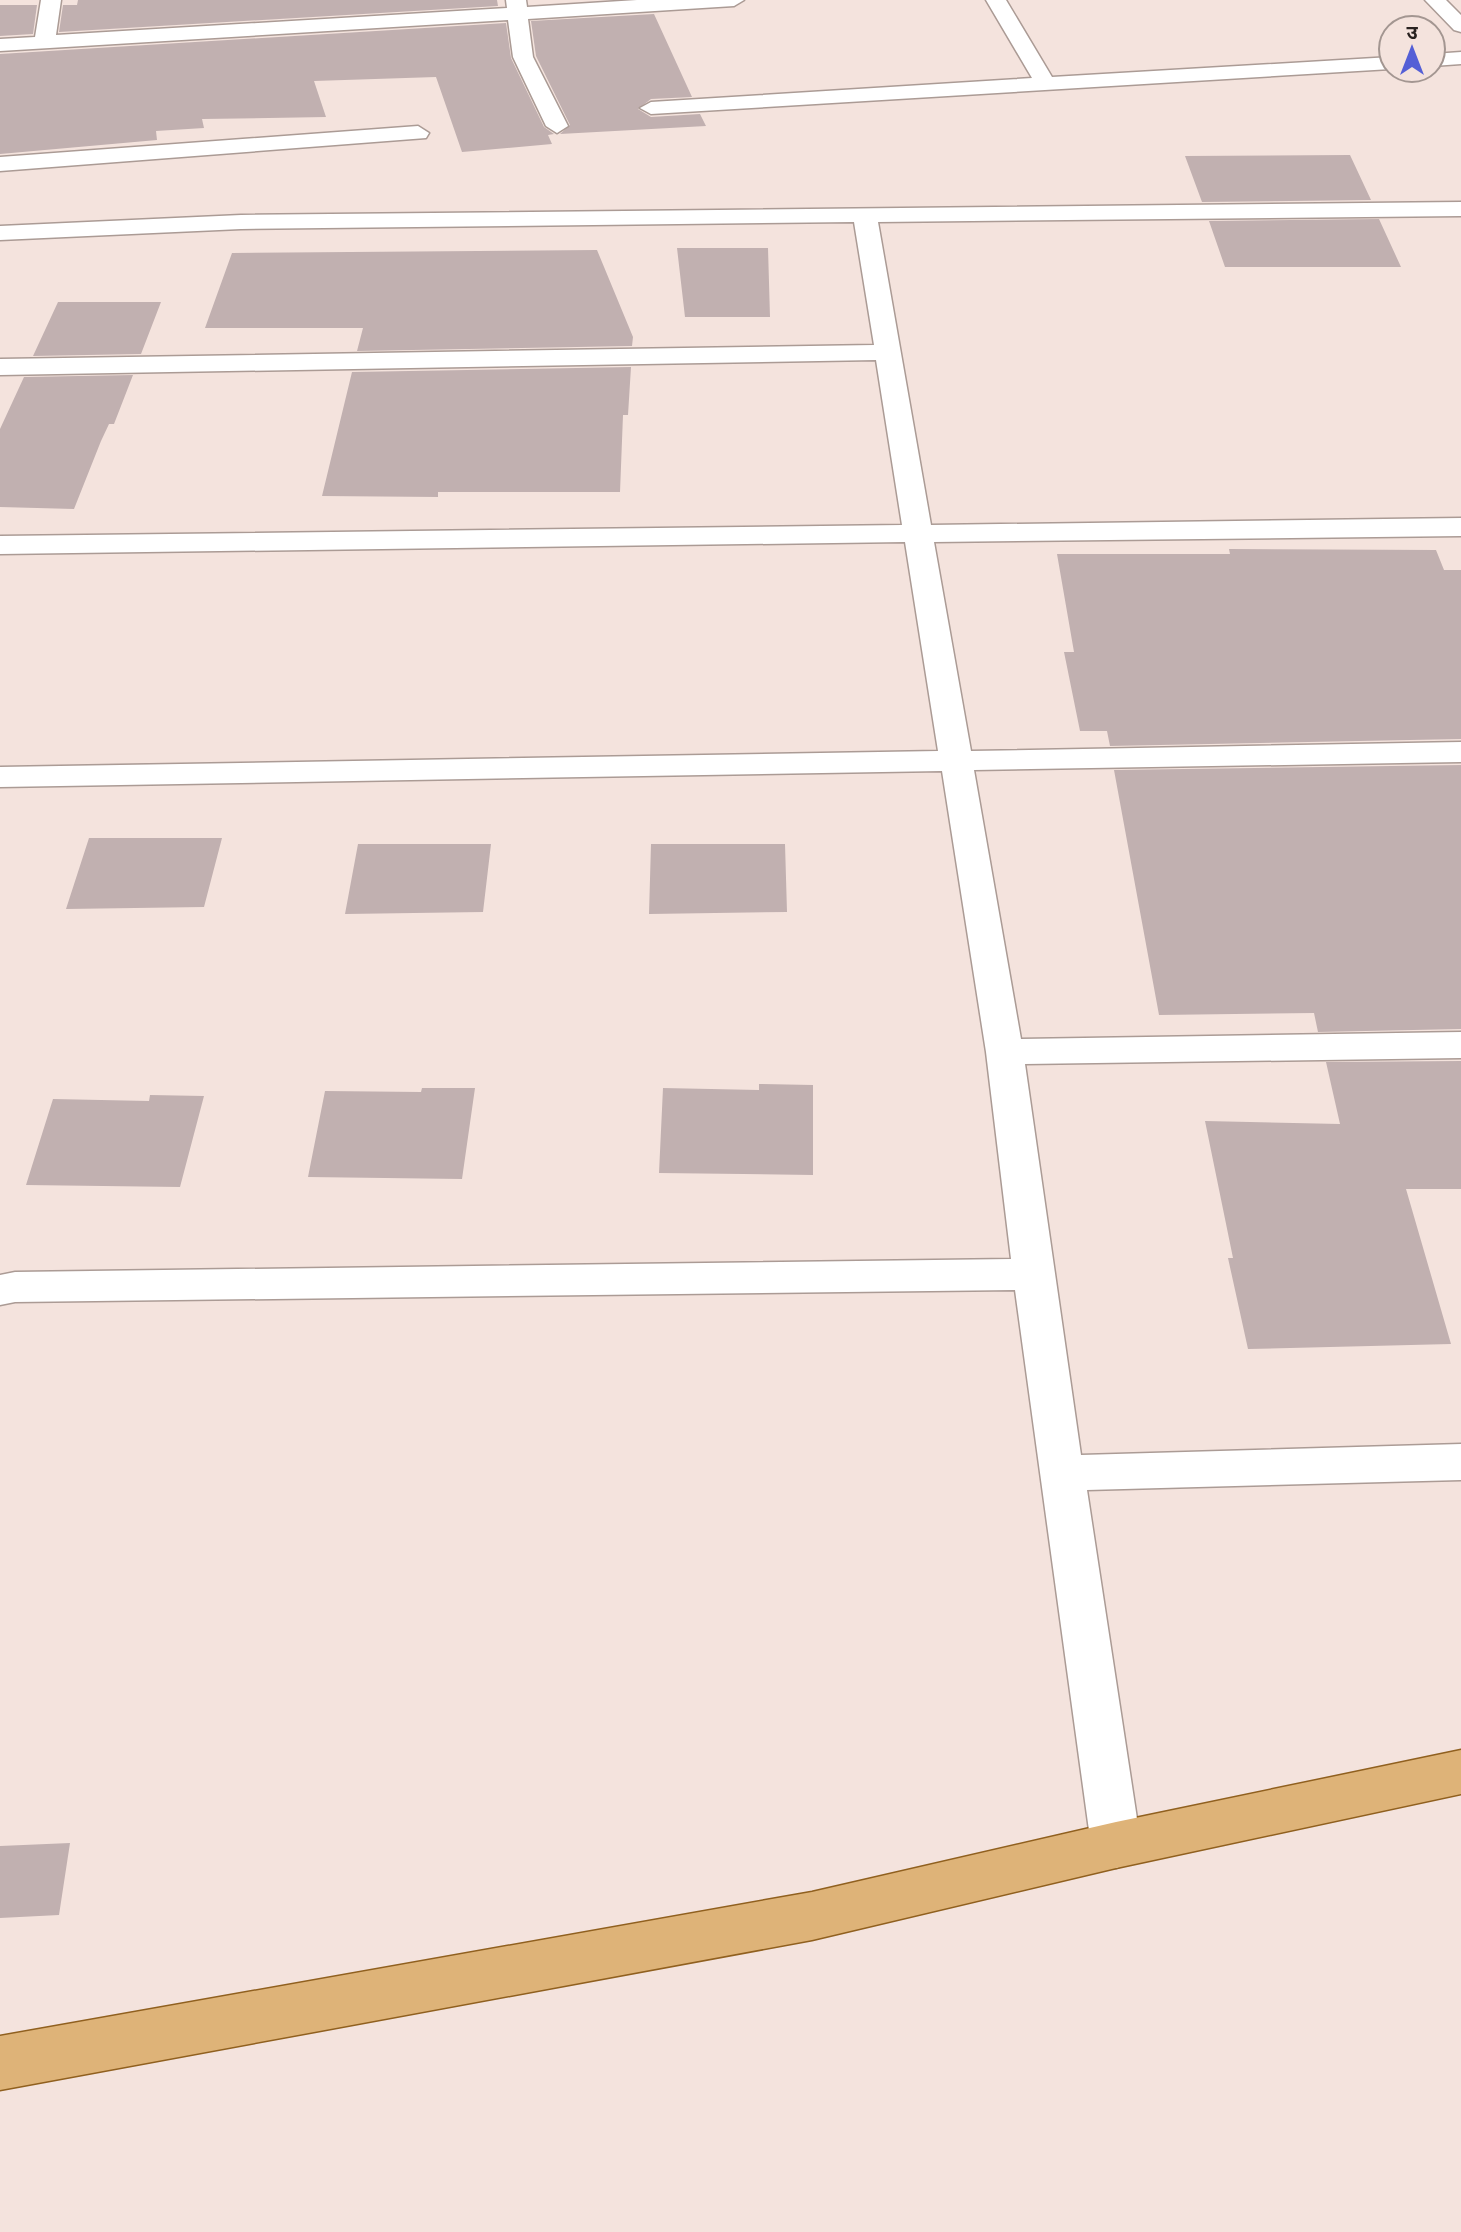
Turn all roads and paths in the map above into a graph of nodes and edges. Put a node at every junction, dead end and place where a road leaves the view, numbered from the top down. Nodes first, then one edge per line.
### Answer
1 (51, 0) edge
2 (722, 0) edge
3 (996, 0) edge
4 (1435, 0) edge
5 (517, 6) edge
6 (1461, 26) edge
7 (44, 44) junction
8 (0, 45) edge
9 (1377, 64) edge
10 (1045, 83) junction
11 (651, 108) dead end
12 (557, 126) dead end
13 (418, 133) dead end
14 (0, 164) edge
15 (1461, 209) edge
16 (865, 216) junction
17 (0, 233) edge
18 (887, 352) junction
19 (0, 366) edge
20 (1461, 527) edge
21 (918, 535) junction
22 (0, 545) edge
23 (1461, 752) edge
24 (955, 759) junction
25 (0, 777) edge
26 (1461, 1045) edge
27 (1005, 1052) junction
28 (1033, 1274) junction
29 (0, 1290) edge
30 (1461, 1462) edge
31 (1060, 1473) junction
32 (1461, 1772) edge
33 (1116, 1845) junction
34 (0, 2063) edge

1 - 7 street
2 - 5 street
3 - 10 street
4 - 6 street
5 - 7 street
5 - 12 street
7 - 8 street
9 - 10 street
10 - 11 street
13 - 14 street
15 - 16 street
16 - 17 street
16 - 18 street
18 - 19 street
18 - 21 street
20 - 21 street
21 - 22 street
21 - 24 street
23 - 24 street
24 - 25 street
24 - 27 street
26 - 27 street
27 - 28 street
28 - 29 street
28 - 31 street
30 - 31 street
31 - 33 street
32 - 33 main road
33 - 34 main road

